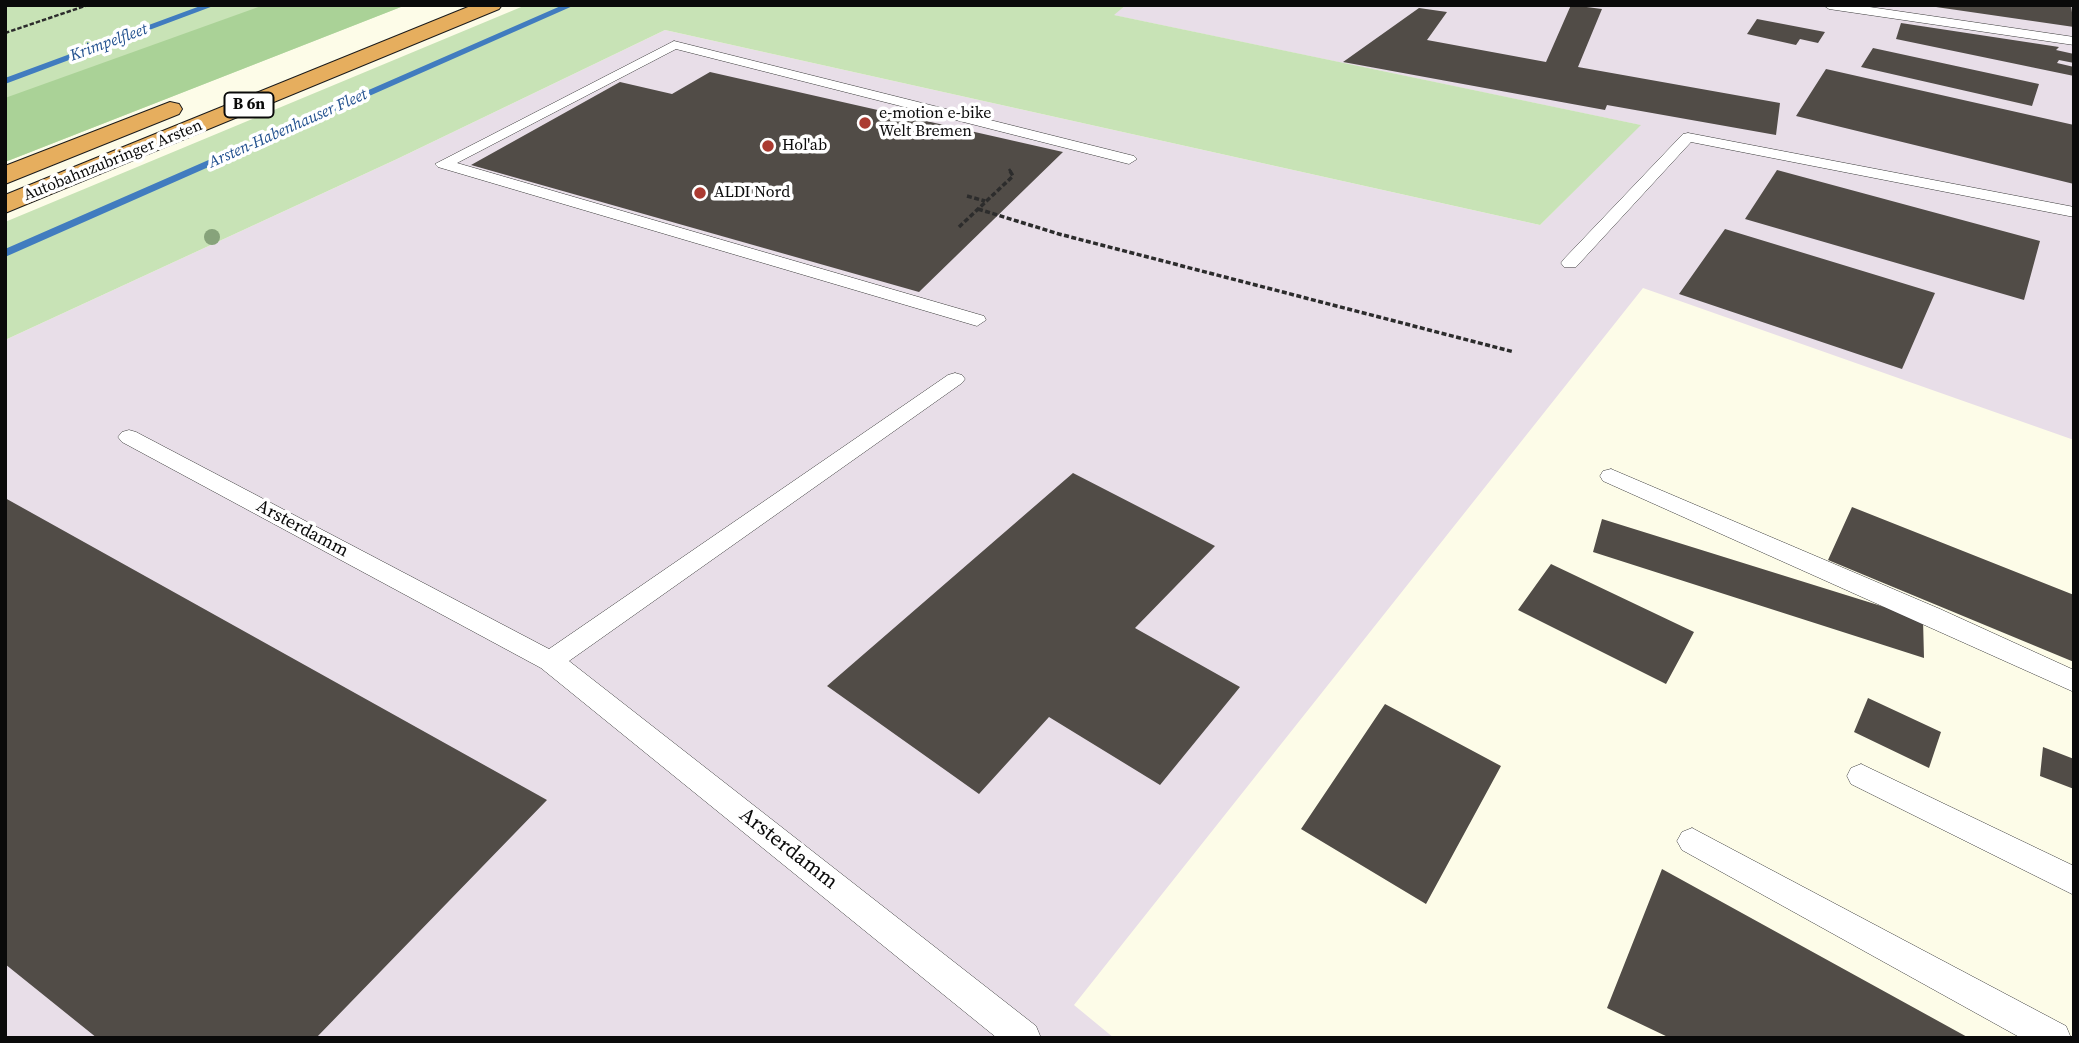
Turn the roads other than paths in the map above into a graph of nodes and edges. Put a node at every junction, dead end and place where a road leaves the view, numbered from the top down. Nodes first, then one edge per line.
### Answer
1 (436, 5) edge
2 (492, 5) edge
3 (1829, 5) edge
4 (346, 40) dead end
5 (2074, 41) edge
6 (192, 100) dead end
7 (1129, 159) dead end
8 (5, 176) edge
9 (5, 205) edge
10 (2074, 212) edge
11 (1570, 263) dead end
12 (978, 320) dead end
13 (955, 379) dead end
14 (130, 437) dead end
15 (1611, 476) dead end
16 (550, 661) junction
17 (2074, 682) edge
18 (1861, 776) dead end
19 (1692, 841) dead end
20 (2074, 881) edge
21 (1024, 1038) edge
22 (2054, 1038) edge

1 - 4 highway
2 - 9 highway, Autobahnzubringer Arsten / B 6n
3 - 5 lane
6 - 8 highway, Autobahnzubringer Arsten
7 - 12 lane
10 - 11 lane
13 - 16 lane
14 - 16 lane, Arsterdamm
15 - 17 lane
16 - 21 lane, Arsterdamm
18 - 20 lane
19 - 22 lane

